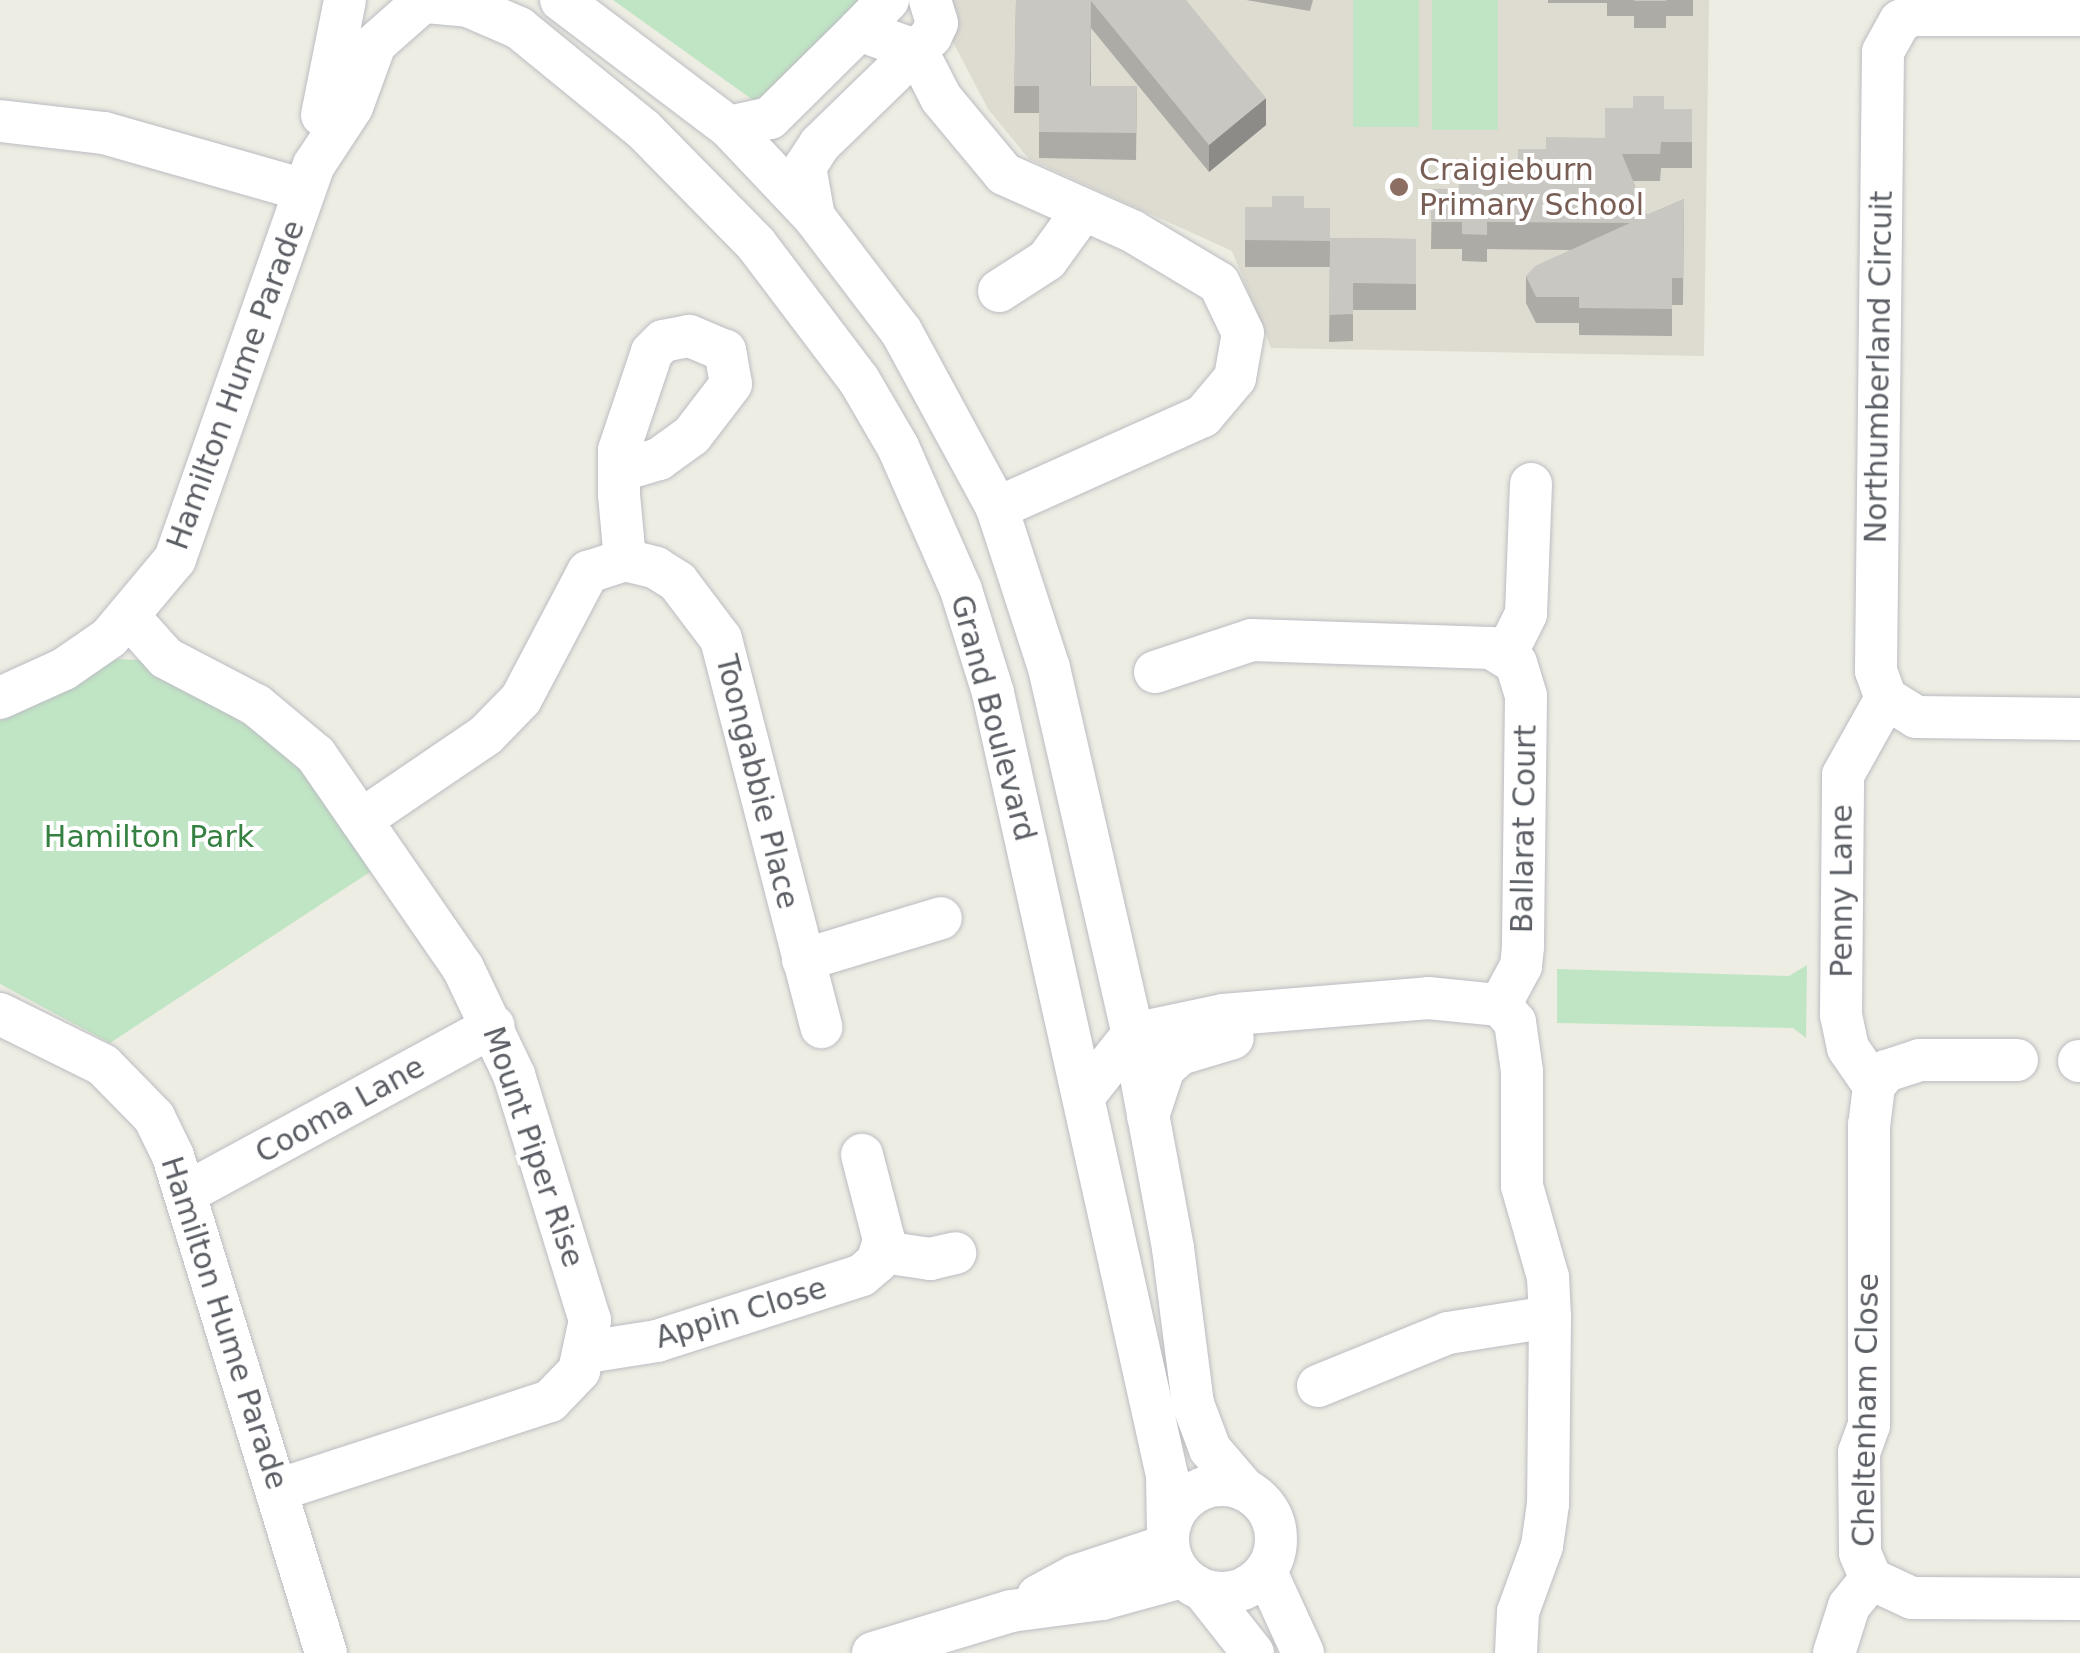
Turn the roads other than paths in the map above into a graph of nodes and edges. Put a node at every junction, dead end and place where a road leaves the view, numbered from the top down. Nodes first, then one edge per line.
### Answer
1 (344, 0) edge
2 (373, 0) edge
3 (561, 0) edge
4 (930, 0) edge
5 (425, 3) edge
6 (874, 15) edge
7 (2080, 15) edge
8 (917, 51) junction
9 (0, 122) edge
10 (728, 127) junction
11 (309, 178) junction
12 (1081, 214) junction
13 (814, 217) junction
14 (999, 291) dead end
15 (620, 472) dead end
16 (1531, 484) dead end
17 (997, 508) junction
18 (625, 560) junction
19 (131, 619) junction
20 (1506, 654) junction
21 (1155, 672) dead end
22 (0, 698) edge
23 (1886, 698) junction
24 (2080, 719) edge
25 (361, 820) junction
26 (941, 918) dead end
27 (803, 960) junction
28 (1500, 1006) junction
29 (1308, 1009) junction
30 (0, 1014) edge
31 (494, 1026) junction
32 (821, 1027) dead end
33 (1133, 1034) junction
34 (2018, 1060) dead end
35 (1874, 1086) junction
36 (1084, 1096) junction
37 (1148, 1116) junction
38 (862, 1154) dead end
39 (186, 1193) junction
40 (883, 1252) junction
41 (955, 1254) dead end
42 (1550, 1317) junction
43 (587, 1352) junction
44 (1318, 1386) dead end
45 (278, 1490) junction
46 (1246, 1490) junction
47 (1181, 1561) junction
48 (1266, 1572) junction
49 (1871, 1579) junction
50 (2080, 1600) edge
51 (326, 1653) edge
52 (872, 1653) edge
53 (1253, 1653) edge
54 (1303, 1653) edge
55 (1516, 1653) edge
56 (1834, 1653) edge

1 - 11 street, Hamilton Hume Parade
2 - 5 street, Grand Boulevard
3 - 10 street, Grand Boulevard
4 - 8 street
5 - 11 street, Hamilton Hume Parade
5 - 36 street, Grand Boulevard
6 - 8 street
6 - 10 street
7 - 23 street, Northumberland Circuit
8 - 12 street
8 - 13 street
9 - 11 street
10 - 13 street, Grand Boulevard
11 - 19 street, Hamilton Hume Parade
12 - 14 street
12 - 17 street
13 - 17 street, Grand Boulevard
15 - 18 street
16 - 20 street
17 - 33 street, Grand Boulevard
18 - 25 street
18 - 27 street, Toongabbie Place
19 - 22 street, Hamilton Hume Parade
19 - 25 street, Mount Piper Rise
20 - 21 street
20 - 28 street, Ballarat Court
23 - 24 street
23 - 35 street, Penny Lane
25 - 31 street, Mount Piper Rise
26 - 27 street
27 - 32 street, Toongabbie Place
28 - 29 street
28 - 42 street
29 - 33 street
29 - 37 street
30 - 39 street, Hamilton Hume Parade
31 - 39 street, Cooma Lane
31 - 43 street, Mount Piper Rise
33 - 36 street
33 - 37 street, Grand Boulevard
34 - 35 street
35 - 49 street, Cheltenham Close
36 - 47 street, Grand Boulevard
37 - 46 street, Grand Boulevard
38 - 40 street
39 - 45 street, Hamilton Hume Parade
40 - 41 street
40 - 43 street, Appin Close
42 - 44 street
42 - 55 street
43 - 45 street
45 - 51 street, Hamilton Hume Parade
46 - 47 street
46 - 48 street
47 - 48 street
47 - 52 street
47 - 53 street
48 - 54 street
49 - 50 street, Cheltenham Close
49 - 56 street

